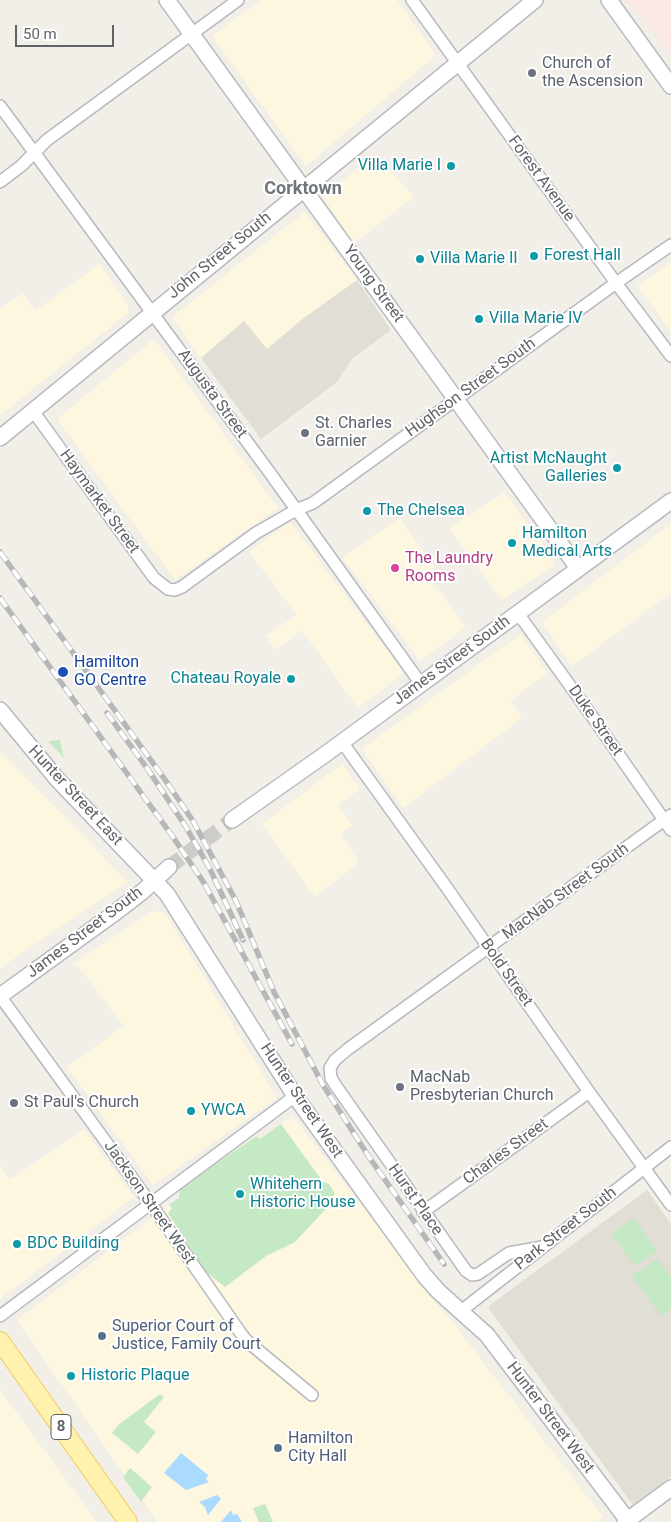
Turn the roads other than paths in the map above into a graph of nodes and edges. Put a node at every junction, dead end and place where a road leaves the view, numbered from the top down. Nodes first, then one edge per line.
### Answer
1 (168, 0) edge
2 (238, 0) edge
3 (412, 0) edge
4 (535, 0) edge
5 (609, 0) edge
6 (192, 34) junction
7 (457, 64) junction
8 (671, 86) edge
9 (0, 106) edge
10 (34, 153) junction
11 (0, 182) edge
12 (303, 189) junction
13 (671, 245) edge
14 (616, 283) junction
15 (152, 313) junction
16 (671, 356) edge
17 (457, 399) junction
18 (33, 411) junction
19 (0, 438) edge
20 (671, 501) edge
21 (296, 510) junction
22 (578, 568) junction
23 (168, 589) joint
24 (518, 612) junction
25 (421, 684) junction
26 (2, 715) edge
27 (342, 742) junction
28 (668, 817) edge
29 (232, 820) tunnel mouth
30 (671, 830) edge
31 (169, 866) tunnel mouth
32 (154, 880) junction
33 (489, 948) junction
34 (0, 996) edge
35 (338, 1056) joint
36 (589, 1092) junction
37 (295, 1096) junction
38 (671, 1147) edge
39 (644, 1167) junction
40 (151, 1204) junction
41 (671, 1205) edge
42 (423, 1212) junction
43 (542, 1247) junction
44 (461, 1311) junction
45 (0, 1316) edge
46 (0, 1340) edge
47 (312, 1395) dead end
48 (671, 1488) edge
49 (628, 1521) edge
50 (128, 1522) edge

1 - 6 street, Young Street
2 - 6 street
3 - 7 street, Forest Avenue
4 - 7 street, John Street South
5 - 8 street
6 - 10 street
6 - 12 street, Young Street
7 - 12 street, John Street South
7 - 14 street, Forest Avenue
9 - 10 street, Augusta Street
10 - 11 street
10 - 15 street, Augusta Street
12 - 15 street, John Street South
12 - 17 street, Young Street
13 - 14 street, Hughson Street South
14 - 16 street, Forest Avenue
14 - 17 street, Hughson Street South
15 - 18 street, John Street South
15 - 21 street, Augusta Street
17 - 21 street, Hughson Street South
17 - 22 street, Young Street
18 - 19 street, John Street South
18 - 23 street, Haymarket Street
20 - 22 street, James Street South
21 - 23 street, Hughson Street South
21 - 25 street, Augusta Street
22 - 24 street, James Street South
24 - 25 street, James Street South
24 - 28 street, Duke Street
25 - 27 street, James Street South
26 - 32 street, Hunter Street East
27 - 29 street, James Street South
27 - 33 street, Bold Street
28 - 30 street, Duke Street
28 - 33 street, MacNab Street South
31 - 32 street, James Street South
32 - 34 street, James Street South
32 - 37 street, Hunter Street West
33 - 35 street, MacNab Street South
33 - 36 street, Bold Street
34 - 40 street, Jackson Street West
35 - 42 street, Hurst Place
36 - 39 street, Bold Street
36 - 42 street, Charles Street
37 - 40 street
37 - 44 street, Hunter Street West
38 - 39 street, Park Street South
39 - 41 street, Bold Street
39 - 43 street, Park Street South
40 - 45 street
40 - 47 street, Jackson Street West
42 - 43 street, Hurst Place
43 - 44 street, Park Street South
44 - 49 street, Hunter Street West
46 - 50 main road, 8
48 - 49 street

